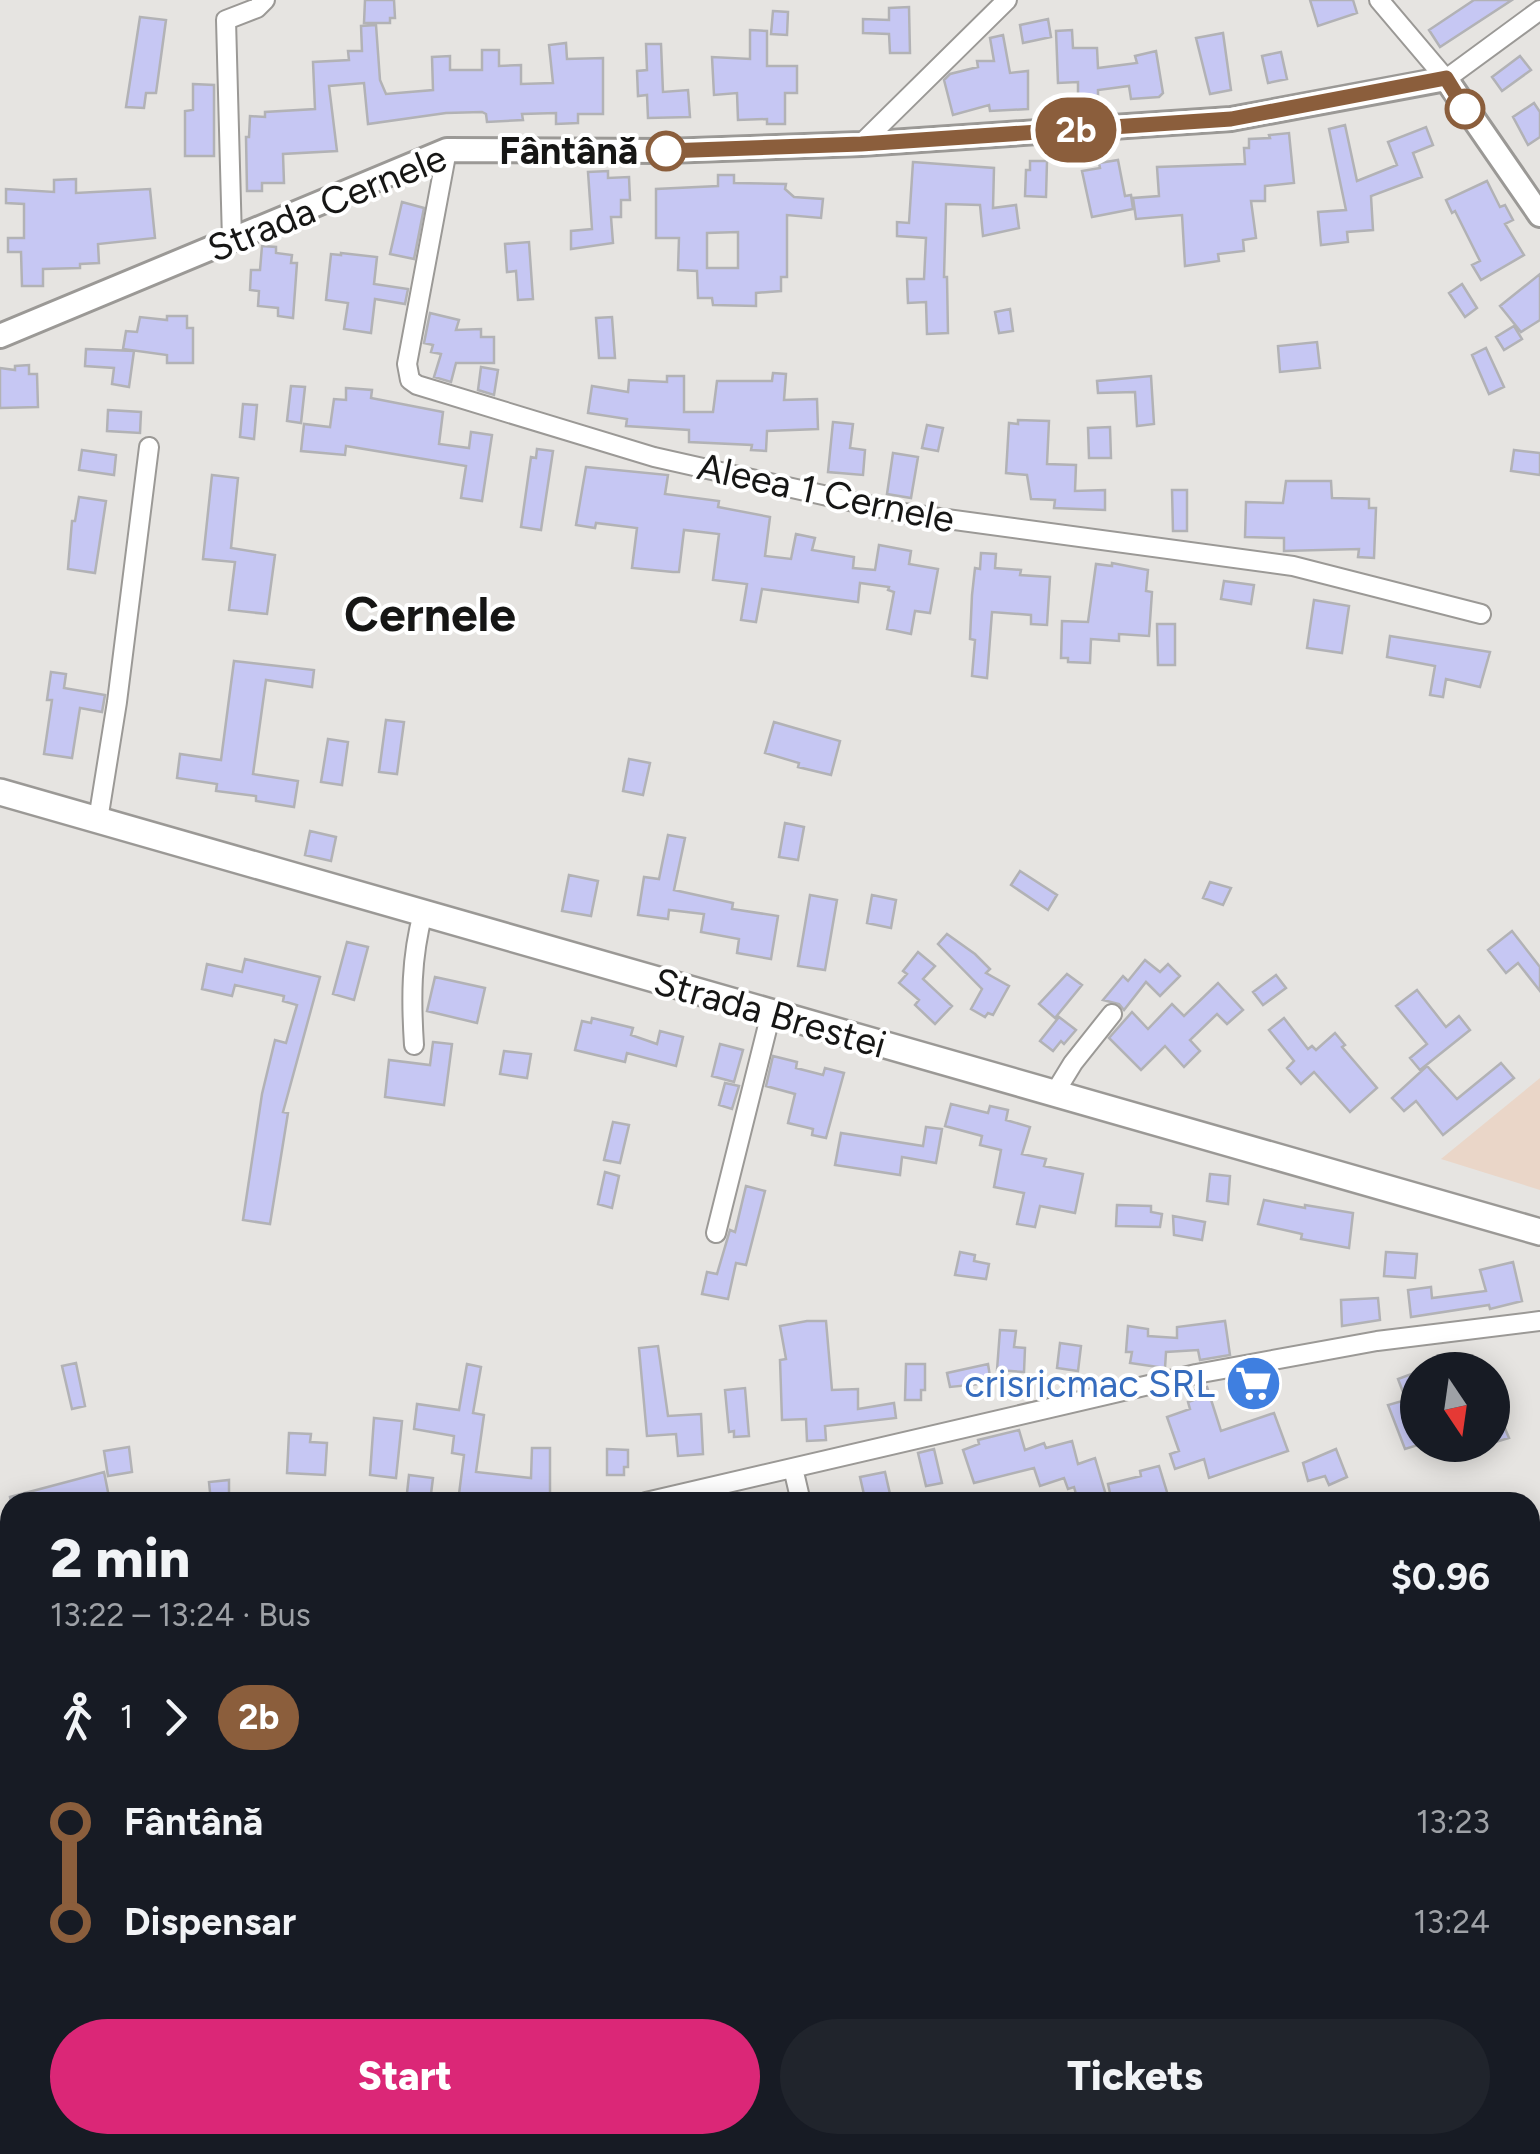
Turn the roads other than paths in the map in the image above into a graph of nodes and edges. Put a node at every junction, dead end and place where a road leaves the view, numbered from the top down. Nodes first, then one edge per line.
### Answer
1 (265, 0) edge
2 (1007, 0) edge
3 (1379, 0) edge
4 (1540, 10) edge
5 (1446, 78) junction
6 (861, 144) junction
7 (446, 150) junction
8 (1540, 215) edge
9 (232, 240) junction
10 (0, 336) edge
11 (149, 447) dead end
12 (1481, 614) dead end
13 (0, 792) edge
14 (98, 820) junction
15 (423, 913) junction
16 (770, 1013) junction
17 (1112, 1014) dead end
18 (414, 1044) dead end
19 (1054, 1094) junction
20 (1540, 1232) edge
21 (716, 1233) dead end
22 (1540, 1321) edge
23 (793, 1468) junction
24 (689, 1492) edge
25 (799, 1492) edge

1 - 9 street
2 - 6 street
3 - 5 street
4 - 5 street
5 - 6 street, Strada Cernele
5 - 8 street
6 - 7 street, Strada Cernele
7 - 9 street, Strada Cernele
7 - 12 street, Aleea 1 Cernele
9 - 10 street, Strada Cernele
11 - 14 street
13 - 14 main road, Strada Brestei
14 - 15 main road, Strada Brestei
15 - 16 main road, Strada Brestei
15 - 18 street
16 - 19 main road, Strada Brestei
16 - 21 street
17 - 19 street
19 - 20 main road, Strada Brestei
22 - 23 street
23 - 24 street
23 - 25 street

